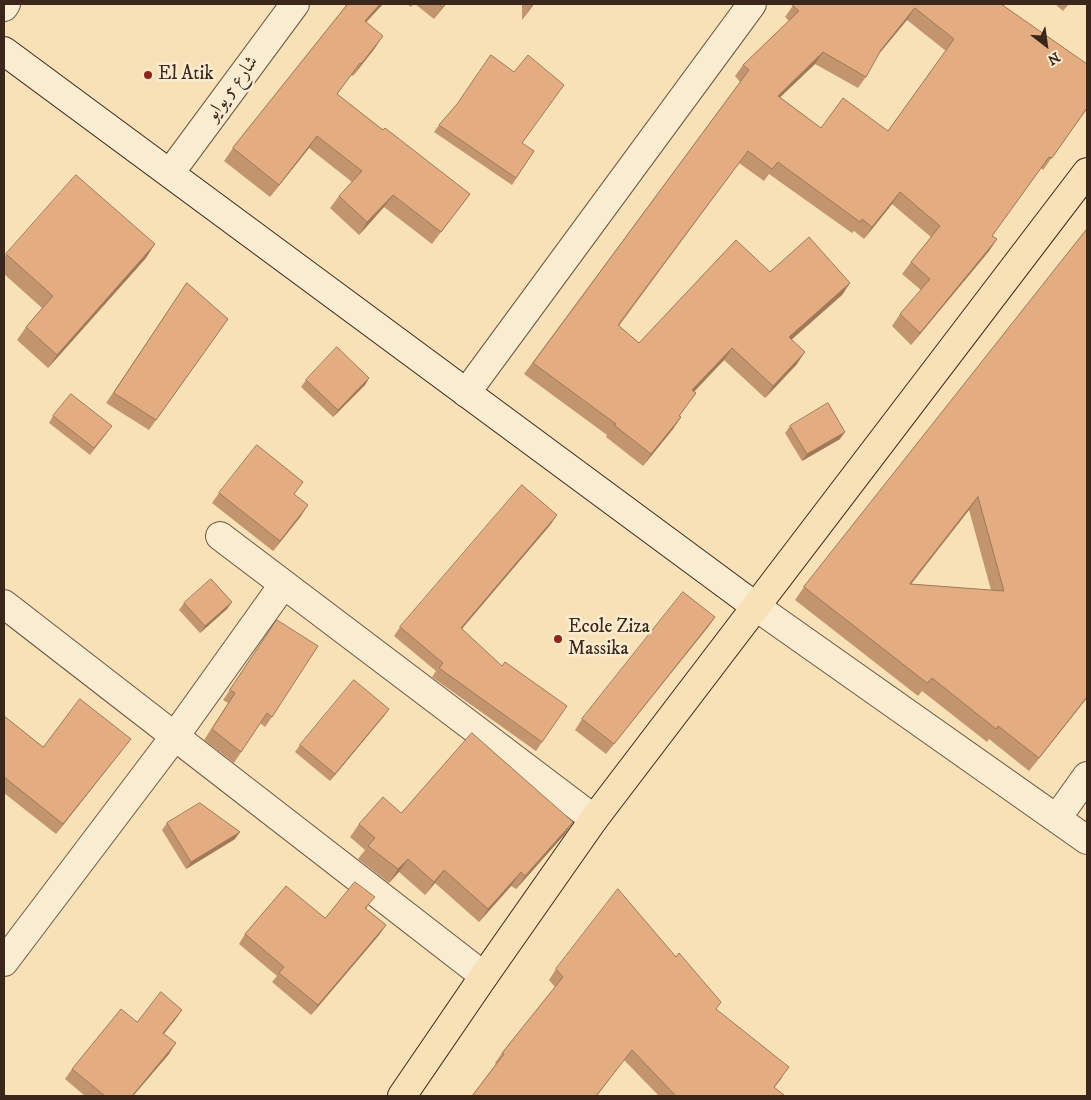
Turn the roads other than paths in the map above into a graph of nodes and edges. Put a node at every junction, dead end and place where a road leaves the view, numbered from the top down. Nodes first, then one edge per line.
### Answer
1 (6, 4) edge
2 (295, 4) edge
3 (752, 4) edge
4 (4, 7) edge
5 (4, 51) edge
6 (1087, 172) edge
7 (170, 173) junction
8 (466, 393) junction
9 (220, 536) dead end
10 (283, 585) junction
11 (4, 604) edge
12 (755, 606) junction
13 (174, 736) junction
14 (1087, 776) edge
15 (1056, 818) junction
16 (594, 820) junction
17 (1087, 840) edge
18 (4, 962) edge
19 (484, 976) junction
20 (402, 1096) edge

1 - 4 street
2 - 7 street, شارع 5 يوايو
3 - 8 street
5 - 7 street
6 - 12 main road
7 - 8 street
8 - 12 street
9 - 10 street
10 - 13 street
10 - 16 street
11 - 13 street
12 - 15 street
12 - 16 main road
13 - 18 street
13 - 19 street
14 - 15 street
15 - 17 street
16 - 19 main road
19 - 20 main road

